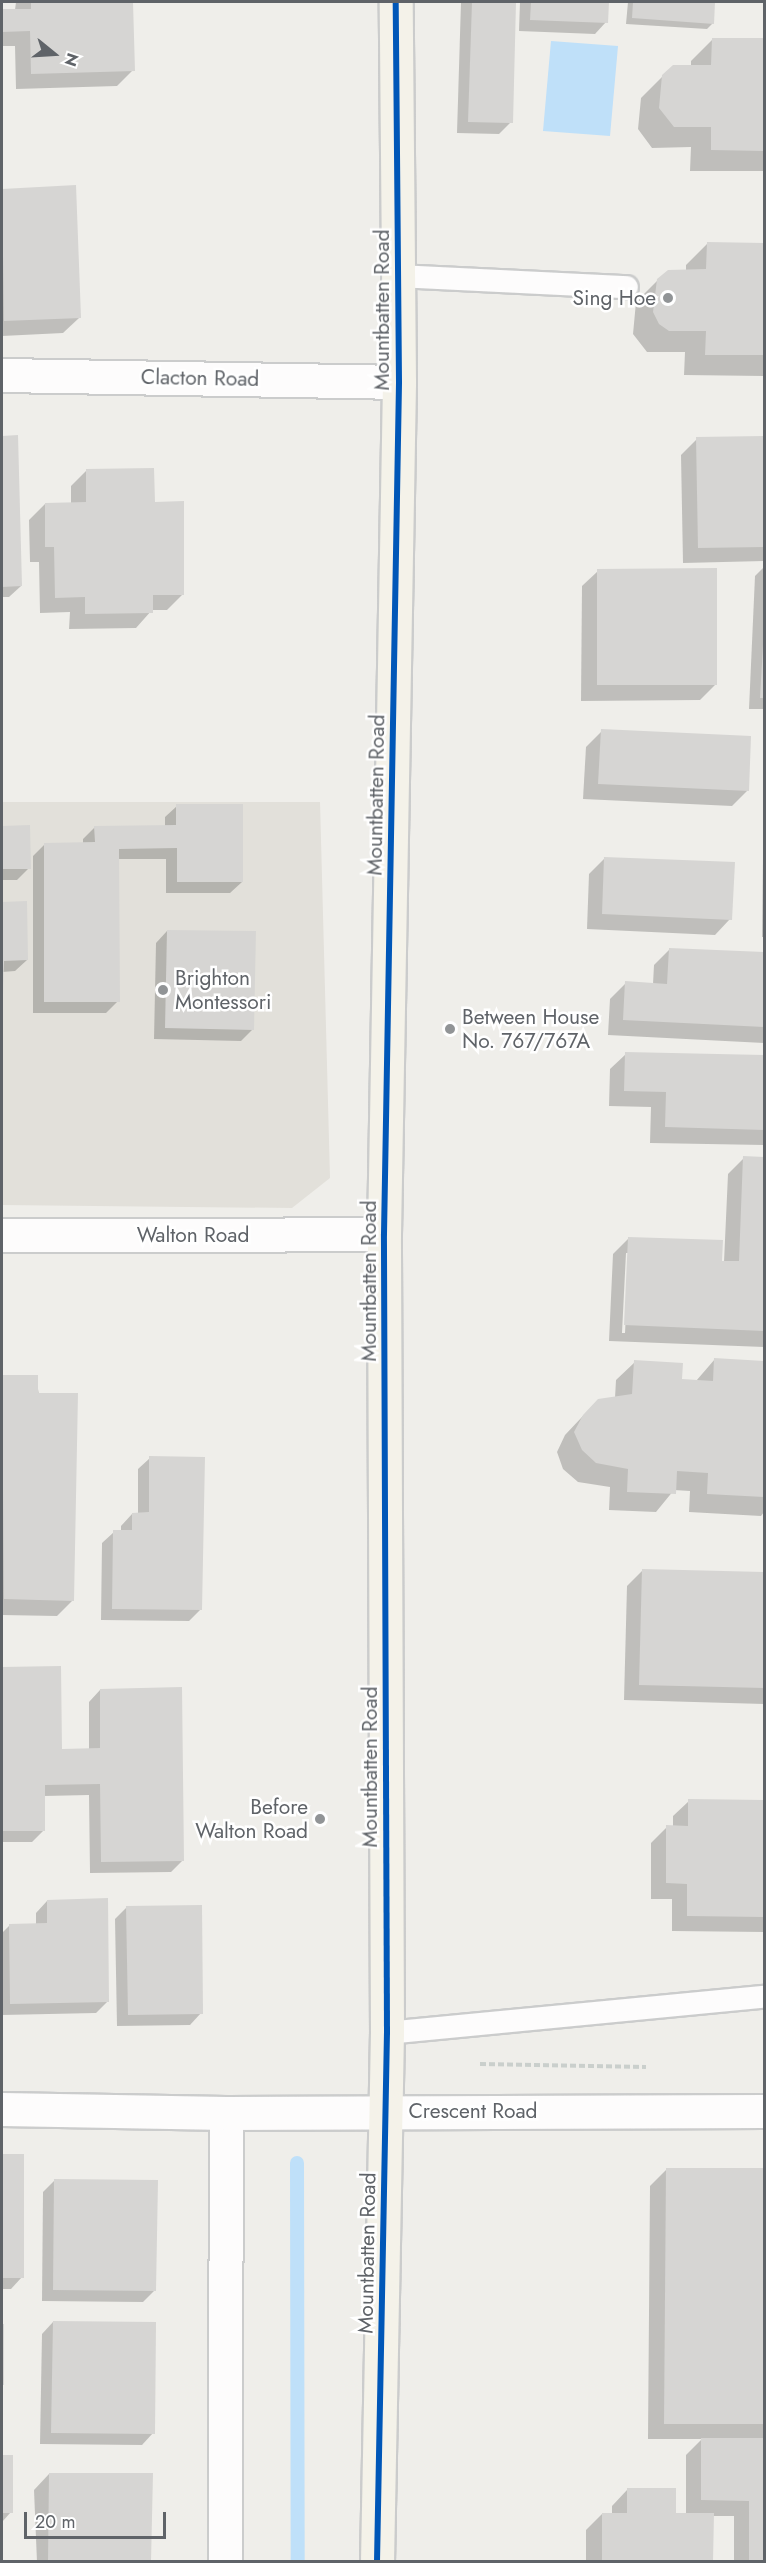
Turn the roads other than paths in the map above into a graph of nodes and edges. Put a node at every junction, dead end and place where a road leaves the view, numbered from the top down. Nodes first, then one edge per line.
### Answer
1 (396, 2) edge
2 (398, 276) junction
3 (627, 287) dead end
4 (2, 375) edge
5 (399, 382) junction
6 (384, 1234) junction
7 (2, 1235) edge
8 (764, 1997) edge
9 (387, 2033) junction
10 (2, 2109) edge
11 (385, 2111) junction
12 (765, 2111) edge
13 (226, 2113) junction
14 (225, 2562) edge
15 (377, 2562) edge

1 - 2 main road, Mountbatten Road
2 - 3 lane
2 - 5 main road, Mountbatten Road
4 - 5 street, Clacton Road
5 - 6 main road, Mountbatten Road
6 - 7 street, Walton Road
6 - 9 main road, Mountbatten Road
8 - 9 lane
9 - 11 main road, Mountbatten Road
10 - 13 street, Crescent Road
11 - 12 street, Crescent Road
11 - 13 street, Crescent Road
11 - 15 main road, Mountbatten Road
13 - 14 street

